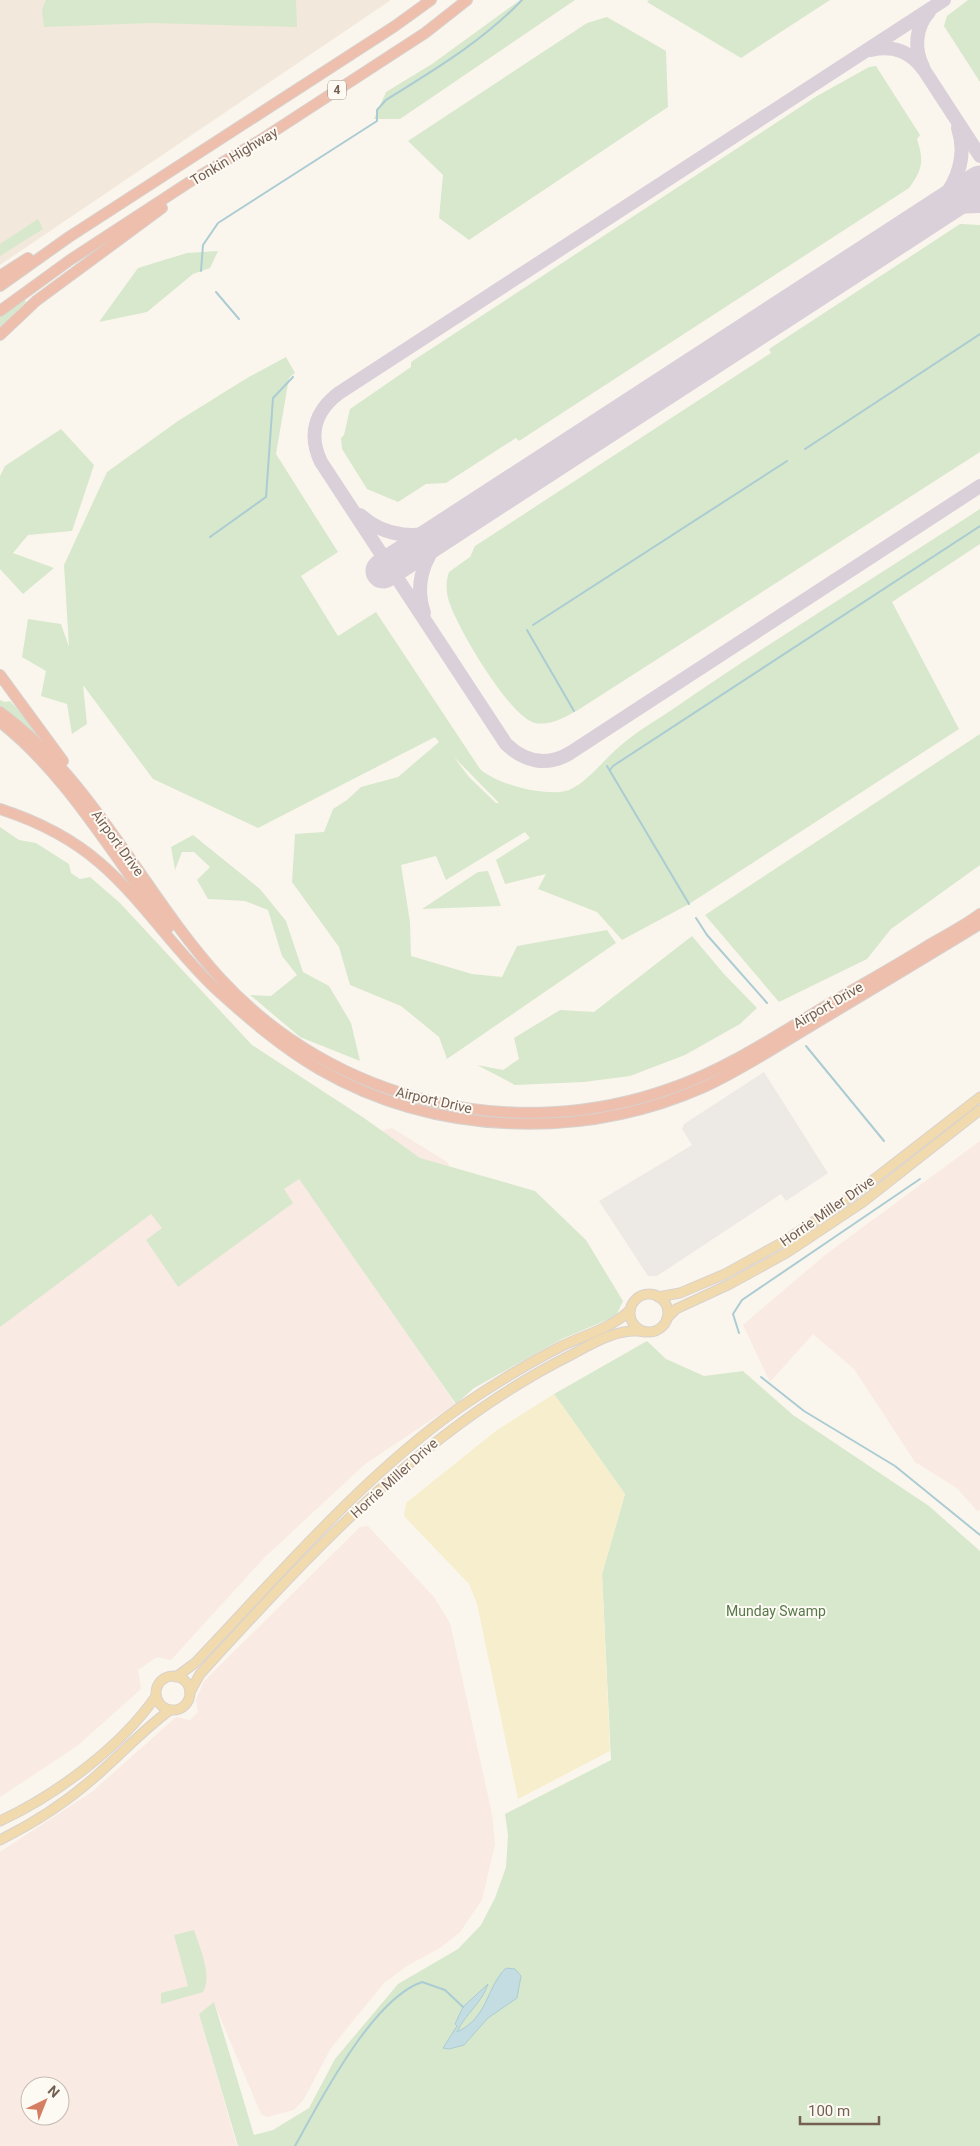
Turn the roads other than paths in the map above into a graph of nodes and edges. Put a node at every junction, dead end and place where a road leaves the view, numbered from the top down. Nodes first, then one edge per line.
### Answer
1 (431, 0) edge
2 (467, 0) edge
3 (223, 164) junction
4 (68, 237) junction
5 (0, 276) edge
6 (0, 286) edge
7 (0, 311) edge
8 (0, 335) edge
9 (0, 675) edge
10 (0, 712) edge
11 (0, 722) edge
12 (0, 809) edge
13 (105, 825) junction
14 (980, 914) edge
15 (980, 924) edge
16 (243, 1014) junction
17 (980, 1097) edge
18 (980, 1110) edge
19 (658, 1296) junction
20 (630, 1310) junction
21 (667, 1318) junction
22 (645, 1332) junction
23 (176, 1677) junction
24 (190, 1692) junction
25 (156, 1696) junction
26 (170, 1710) junction
27 (0, 1821) edge
28 (0, 1840) edge

1 - 4 highway, Tonkin Highway / 4
2 - 3 highway, Tonkin Highway / 4
3 - 7 highway, Tonkin Highway / 4
3 - 8 highway
4 - 5 highway
4 - 6 highway, Tonkin Highway / 4
9 - 13 highway
10 - 13 highway, Airport Drive
11 - 16 highway
12 - 16 highway
13 - 14 highway, Airport Drive
15 - 16 highway, Airport Drive
17 - 19 main road, Horrie Miller Drive
18 - 21 main road, Horrie Miller Drive
19 - 20 main road
19 - 21 main road
20 - 22 main road
20 - 23 main road, Horrie Miller Drive
21 - 22 main road
22 - 24 main road, Horrie Miller Drive
23 - 24 main road
23 - 25 main road, Horrie Miller Drive
24 - 26 main road, Horrie Miller Drive
25 - 26 main road
25 - 27 main road, Horrie Miller Drive
26 - 28 main road, Horrie Miller Drive

